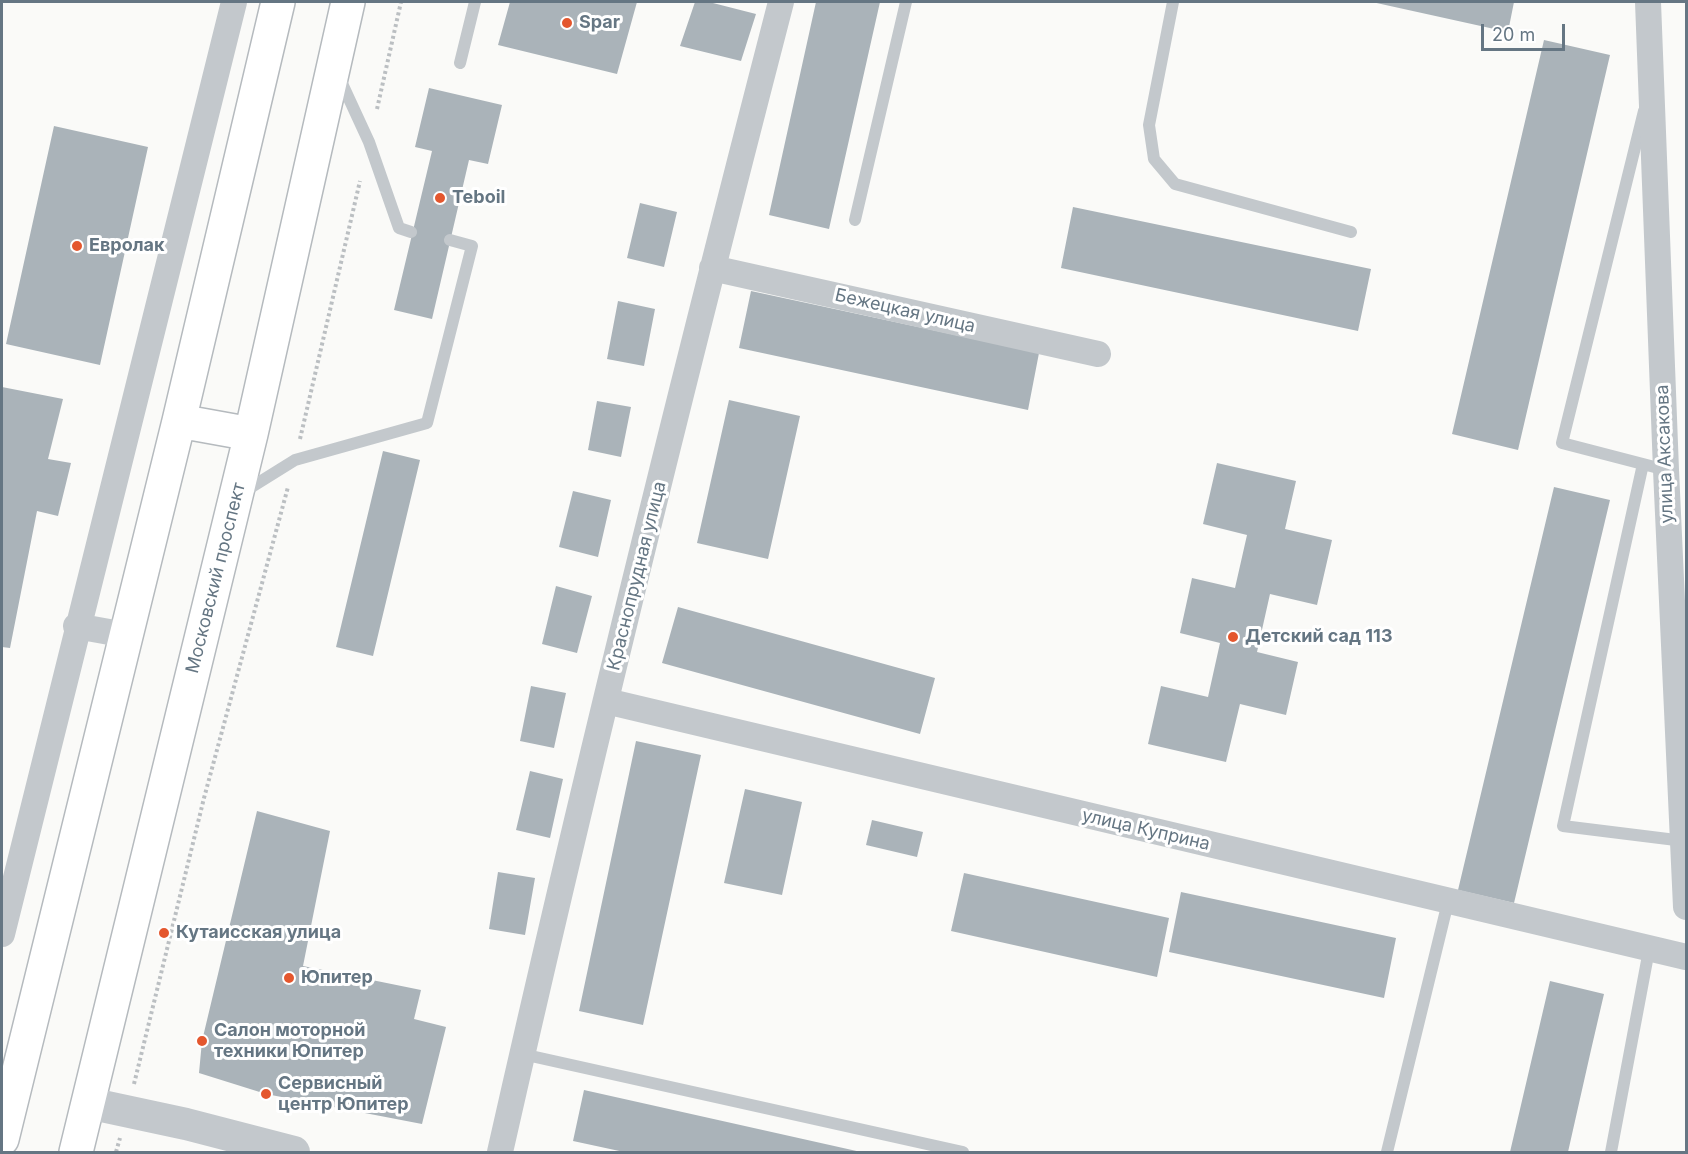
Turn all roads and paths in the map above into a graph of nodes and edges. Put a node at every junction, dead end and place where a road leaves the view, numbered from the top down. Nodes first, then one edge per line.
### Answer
1 (234, 2) edge
2 (278, 2) edge
3 (348, 2) edge
4 (401, 2) edge
5 (475, 2) edge
6 (781, 2) edge
7 (906, 2) edge
8 (1173, 2) edge
9 (1648, 2) edge
10 (460, 63) dead end
11 (333, 64) junction
12 (1651, 81) junction
13 (369, 142) junction
14 (855, 219) dead end
15 (411, 232) dead end
16 (1351, 232) dead end
17 (450, 240) dead end
18 (712, 268) junction
19 (1098, 354) dead end
20 (179, 421) junction
21 (251, 434) junction
22 (295, 460) junction
23 (1654, 467) junction
24 (236, 497) junction
25 (76, 626) junction
26 (126, 635) junction
27 (1680, 641) edge
28 (606, 701) junction
29 (1684, 841) junction
30 (1448, 902) junction
31 (1686, 907) edge
32 (2, 934) edge
33 (1649, 950) junction
34 (1686, 957) edge
35 (522, 1054) junction
36 (7, 1089) edge
37 (88, 1103) junction
38 (127, 1112) junction
39 (2, 1139) edge
40 (76, 1152) edge
41 (116, 1152) edge
42 (294, 1152) edge
43 (500, 1152) edge
44 (963, 1152) edge
45 (1387, 1152) edge
46 (1611, 1152) edge

1 - 25 street
2 - 20 main road
3 - 11 main road, Московский проспект
4 - 13 path
5 - 10 lane
6 - 18 street, Краснопрудная улица
7 - 14 lane
8 - 16 lane
9 - 12 street, улица Аксакова
11 - 13 lane
11 - 21 main road, Московский проспект
12 - 23 street, улица Аксакова
12 - 23 lane
13 - 15 lane
13 - 22 path
17 - 22 lane
18 - 19 street, Бежецкая улица
18 - 28 street, Краснопрудная улица
20 - 21 main road
20 - 26 main road
21 - 24 main road, Московский проспект
22 - 24 lane
22 - 38 path
23 - 27 street, улица Аксакова
23 - 29 lane
24 - 37 main road, Московский проспект
25 - 26 street
25 - 32 street
26 - 36 main road
27 - 29 street, улица Аксакова
28 - 30 street, улица Куприна
28 - 35 street, Краснопрудная улица
29 - 31 street, улица Аксакова
30 - 33 street, улица Куприна
30 - 45 lane
33 - 34 street, улица Куприна
33 - 46 lane
35 - 43 street, Краснопрудная улица
35 - 44 lane
36 - 39 main road
37 - 38 street
37 - 40 main road, Московский проспект
38 - 41 path
38 - 42 street

